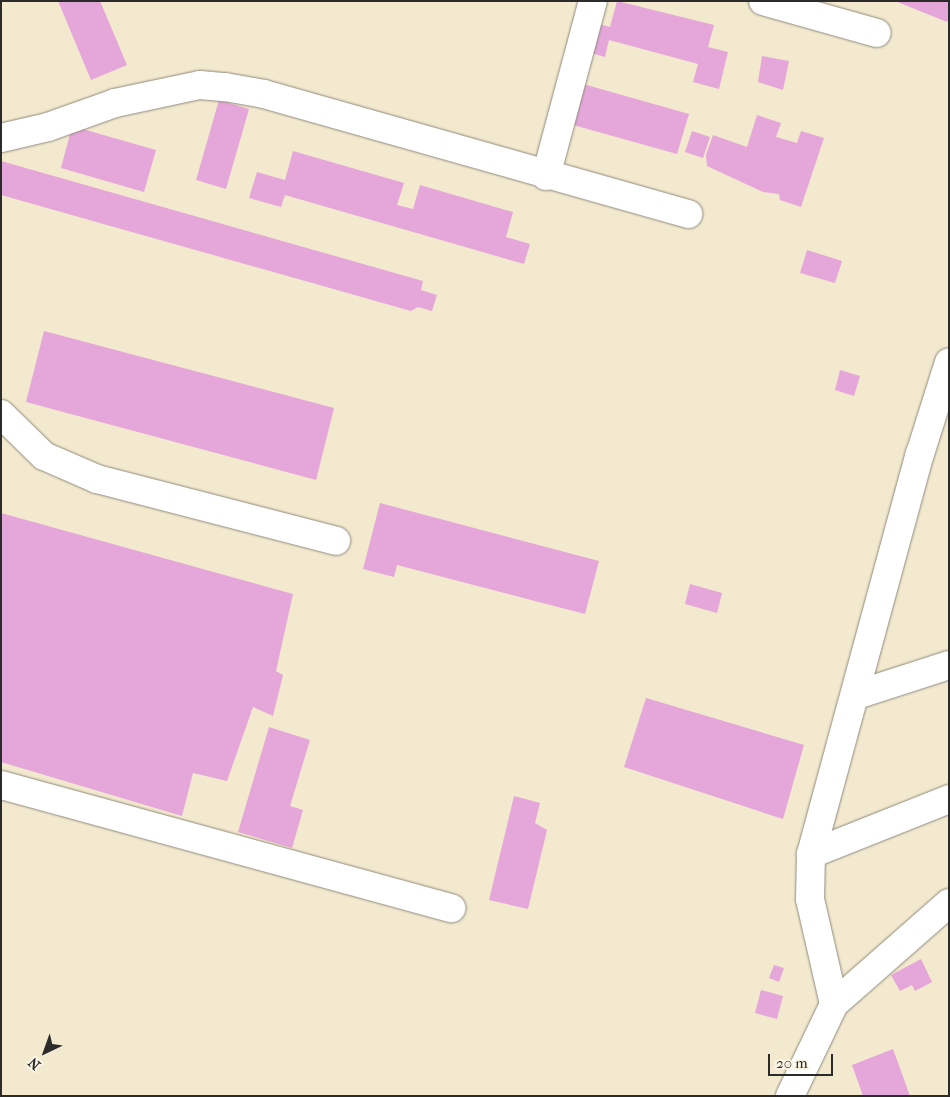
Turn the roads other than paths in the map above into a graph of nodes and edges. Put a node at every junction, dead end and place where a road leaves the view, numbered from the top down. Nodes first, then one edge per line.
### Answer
1 (593, 1) edge
2 (763, 1) edge
3 (877, 33) dead end
4 (1, 138) edge
5 (546, 176) junction
6 (688, 214) dead end
7 (949, 362) edge
8 (1, 414) edge
9 (336, 541) dead end
10 (949, 665) edge
11 (856, 695) junction
12 (1, 785) edge
13 (949, 799) edge
14 (811, 854) junction
15 (949, 903) edge
16 (451, 908) dead end
17 (834, 1004) junction
18 (790, 1096) edge

1 - 5 street
2 - 3 street
4 - 5 street
5 - 6 street
7 - 11 street
8 - 9 street
10 - 11 street
11 - 14 street
12 - 16 street
13 - 14 street
14 - 17 street
15 - 17 street
17 - 18 street

